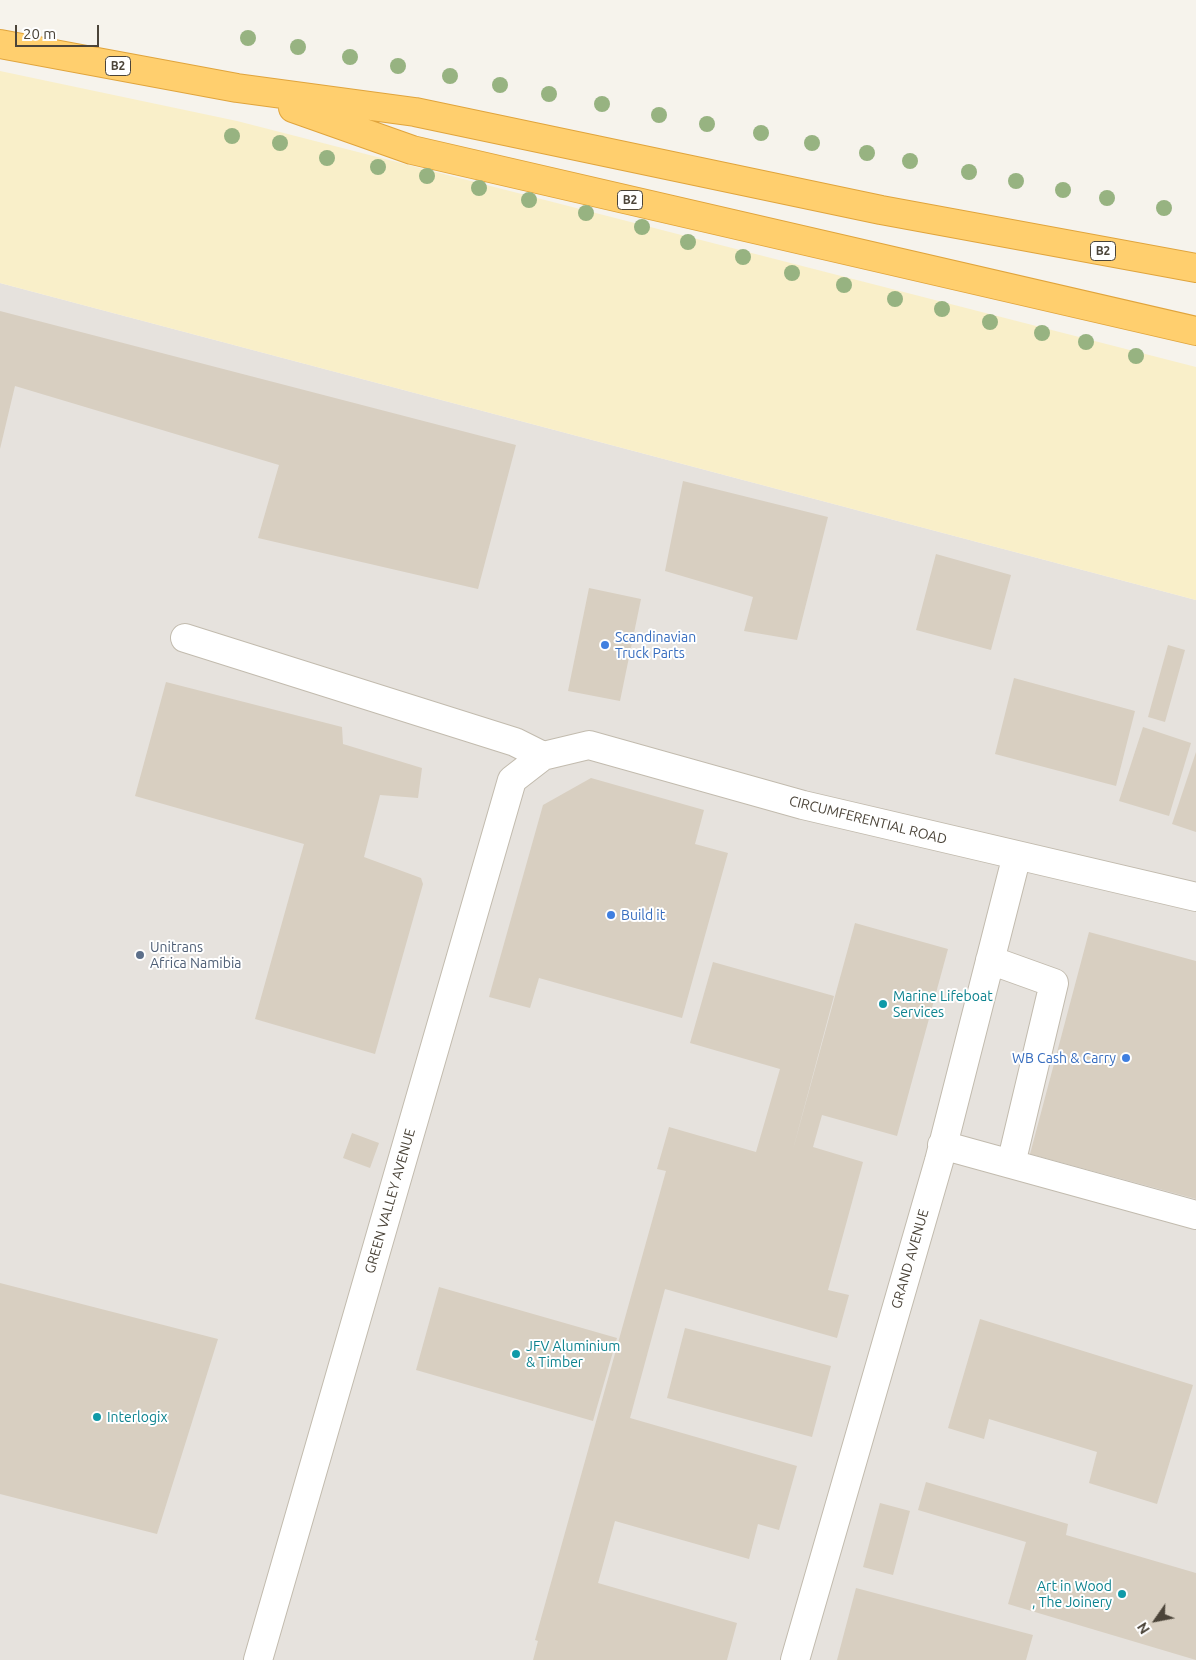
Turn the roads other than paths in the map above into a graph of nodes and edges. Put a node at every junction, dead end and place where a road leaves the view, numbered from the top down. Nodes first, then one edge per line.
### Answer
1 (0, 44) edge
2 (237, 88) junction
3 (1196, 268) edge
4 (1196, 331) edge
5 (185, 638) dead end
6 (543, 756) junction
7 (1017, 855) junction
8 (1196, 897) edge
9 (990, 960) junction
10 (942, 1145) junction
11 (1011, 1164) junction
12 (1196, 1215) edge
13 (258, 1660) edge
14 (795, 1660) edge

1 - 2 highway, B2
2 - 3 highway, B2
2 - 4 highway, B2
5 - 6 street
6 - 7 street, CIRCUMFERENTIAL ROAD
6 - 13 street, GREEN VALLEY AVENUE
7 - 8 street, CIRCUMFERENTIAL ROAD
7 - 9 street, GRAND AVENUE
9 - 10 street, GRAND AVENUE
9 - 11 street
10 - 11 street
10 - 14 street, GRAND AVENUE
11 - 12 street

